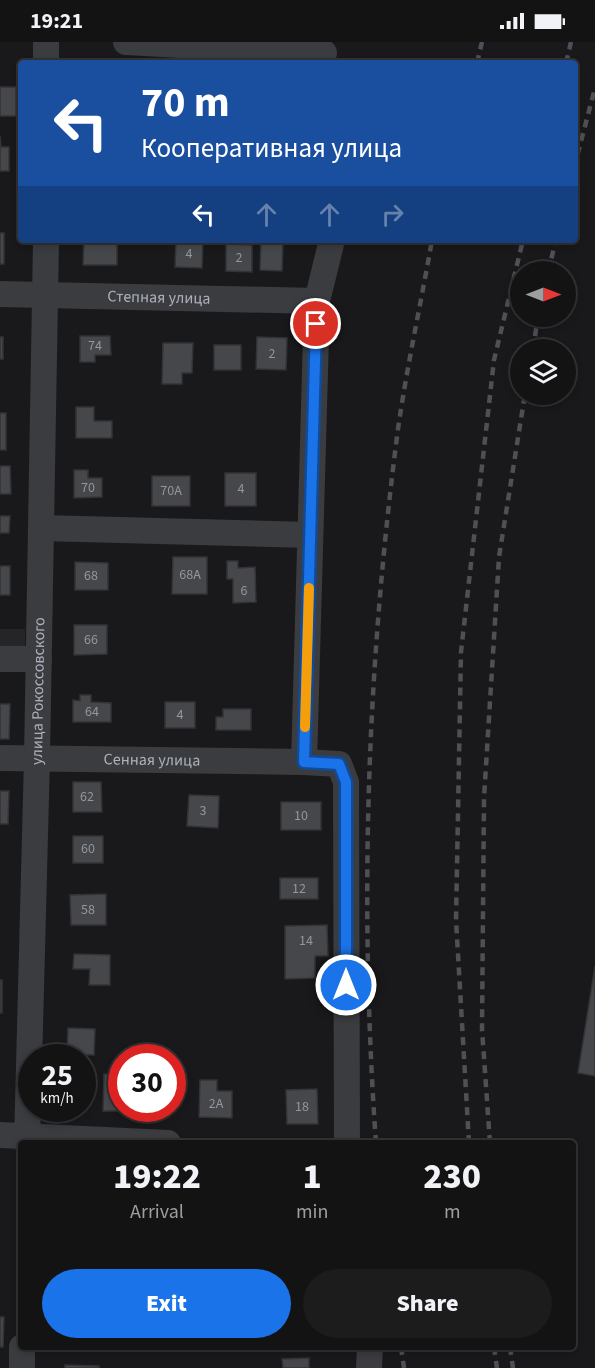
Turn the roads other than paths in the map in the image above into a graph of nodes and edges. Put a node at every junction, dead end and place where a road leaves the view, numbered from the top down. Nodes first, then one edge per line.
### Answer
1 (46, 42) edge
2 (126, 42) edge
3 (324, 53) edge
4 (46, 60) edge
5 (46, 243) edge
6 (331, 243) edge
7 (0, 294) edge
8 (46, 295) junction
9 (317, 301) junction
10 (41, 528) junction
11 (310, 535) junction
12 (0, 658) edge
13 (39, 659) junction
14 (0, 758) edge
15 (37, 758) junction
16 (304, 762) junction
17 (0, 1135) edge
18 (27, 1139) edge
19 (62, 1140) edge
20 (347, 1140) edge
21 (22, 1350) edge
22 (370, 1350) edge
23 (22, 1368) edge
24 (369, 1368) edge

1 - 4 street
2 - 3 street
5 - 8 street, улица Рокоссовского
6 - 9 street
7 - 8 street, Степная улица
8 - 9 street, Степная улица
8 - 10 street, улица Рокоссовского
9 - 11 street
10 - 11 street
10 - 13 street, улица Рокоссовского
11 - 16 street
12 - 13 street
13 - 15 street, улица Рокоссовского
14 - 15 street, Сенная улица
15 - 16 street, Сенная улица
15 - 18 street, улица Рокоссовского
16 - 20 street, Сенная улица
17 - 18 street
18 - 19 street
21 - 23 street
22 - 24 street

